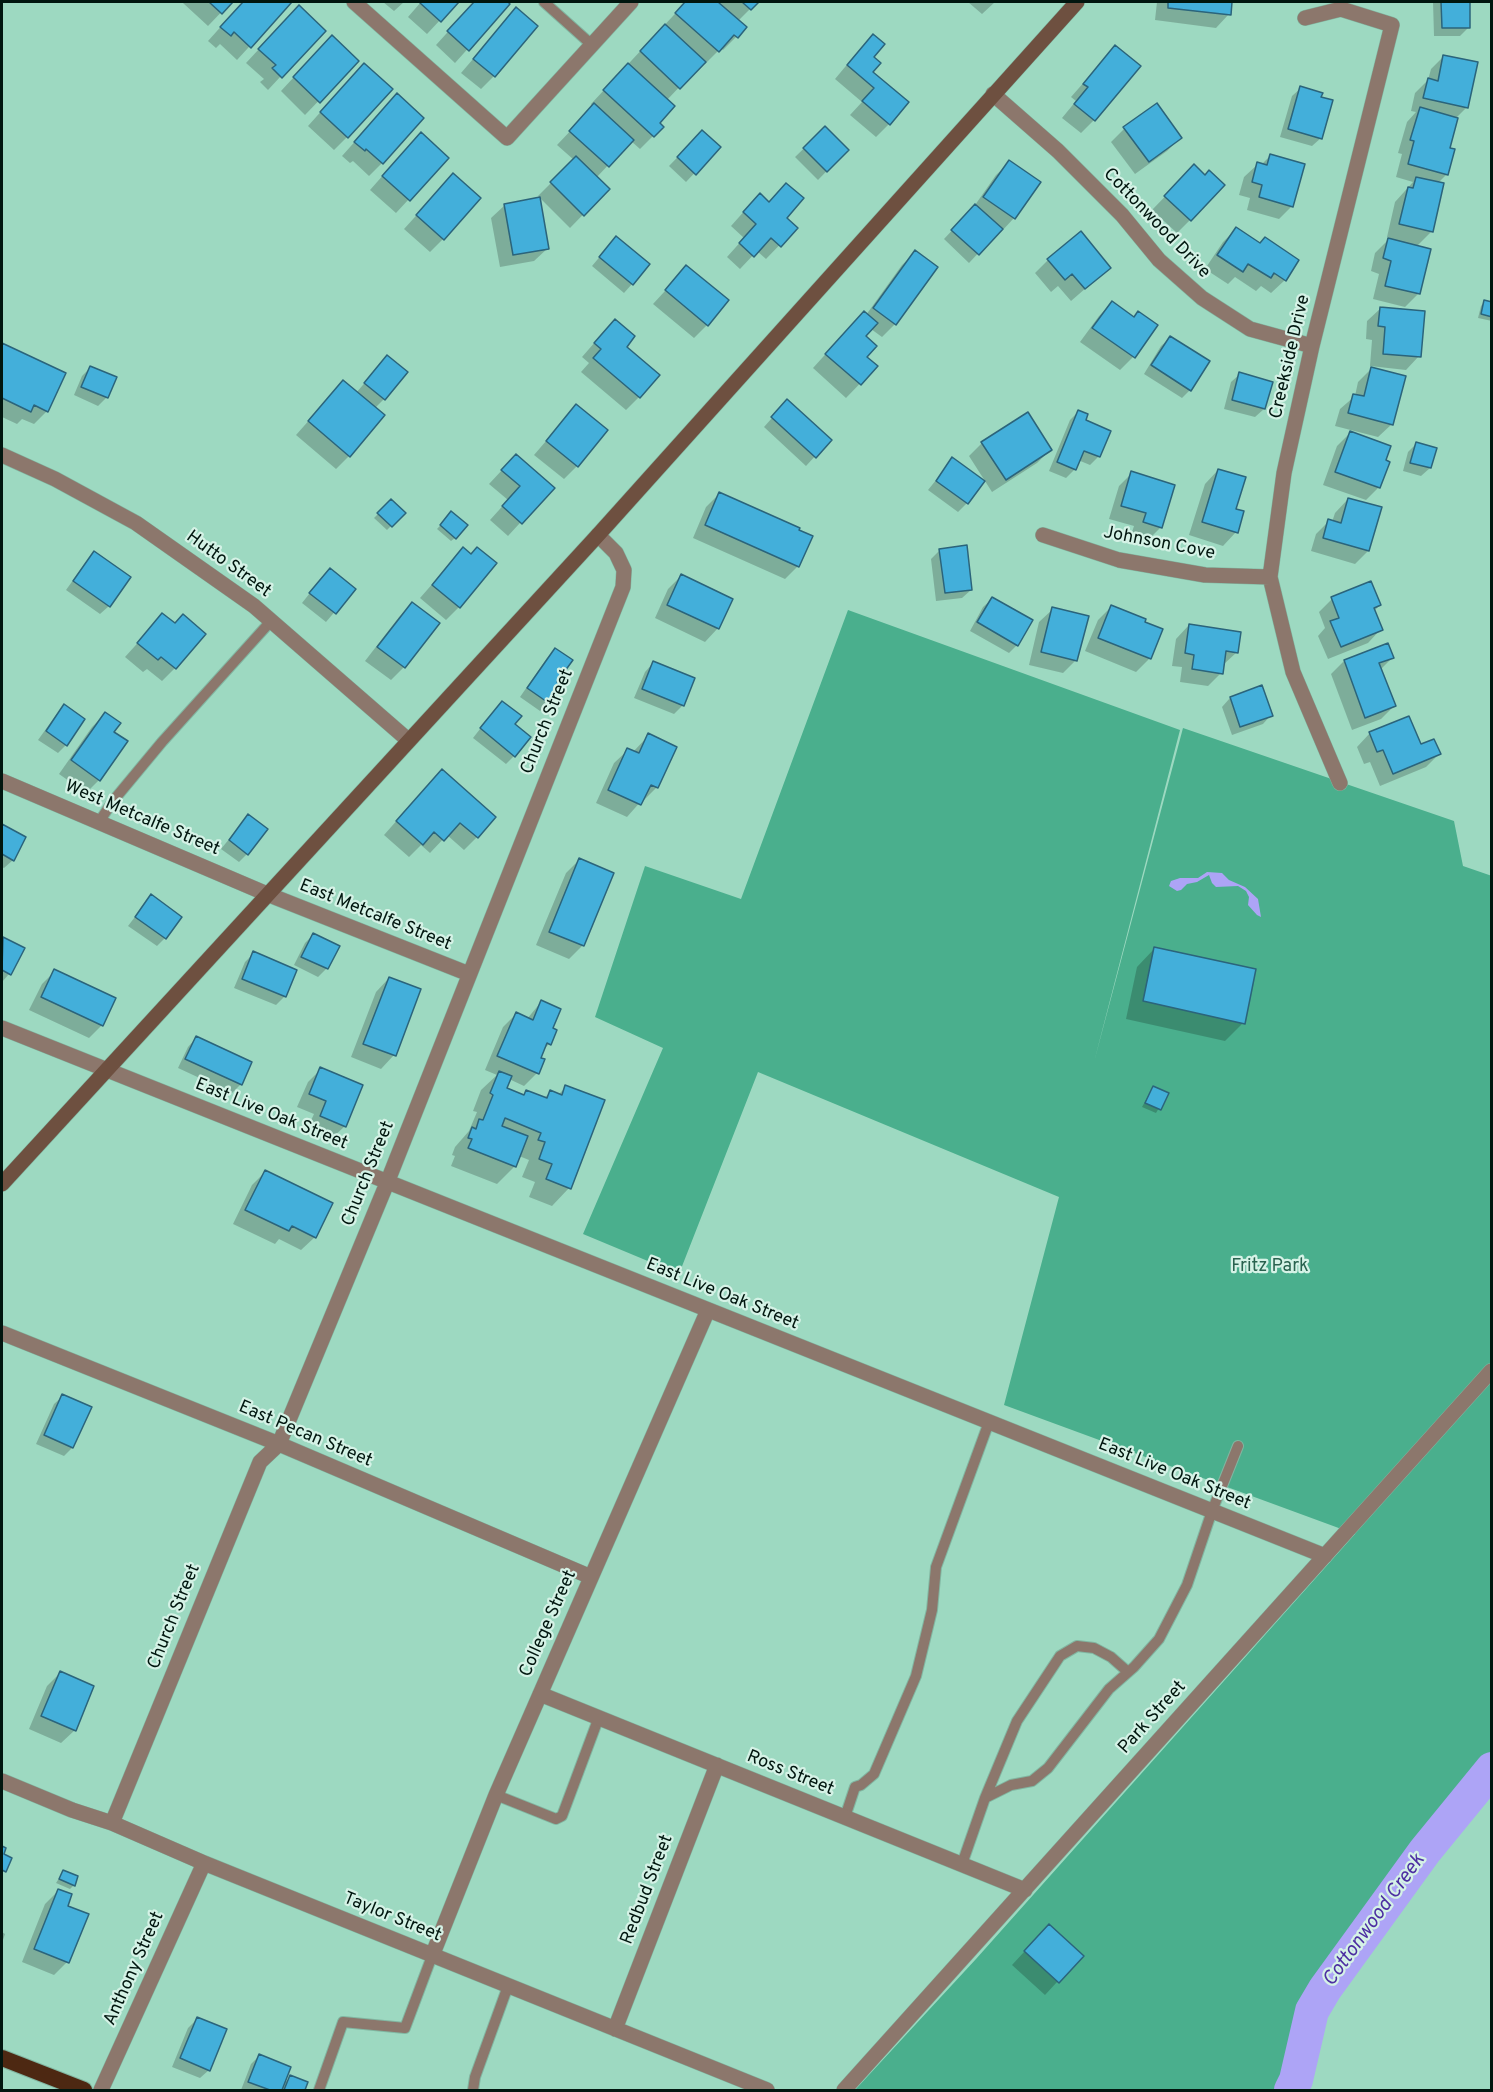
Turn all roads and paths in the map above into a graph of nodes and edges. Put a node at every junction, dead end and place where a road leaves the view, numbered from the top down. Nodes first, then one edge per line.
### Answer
1 (354, 2) edge
2 (544, 2) edge
3 (631, 2) edge
4 (1077, 2) edge
5 (1305, 18) dead end
6 (592, 45) junction
7 (993, 94) junction
8 (1312, 346) junction
9 (2, 455) edge
10 (598, 535) junction
11 (1043, 535) dead end
12 (1270, 577) junction
13 (271, 621) junction
14 (408, 740) junction
15 (2, 781) edge
16 (1340, 783) dead end
17 (99, 822) junction
18 (267, 894) junction
19 (469, 974) junction
20 (2, 1028) edge
21 (106, 1070) junction
22 (387, 1183) junction
23 (2, 1184) edge
24 (708, 1310) junction
25 (2, 1333) edge
26 (1491, 1371) edge
27 (989, 1422) junction
28 (279, 1444) junction
29 (1238, 1446) dead end
30 (1212, 1511) junction
31 (1325, 1556) junction
32 (591, 1577) junction
33 (1128, 1672) junction
34 (540, 1694) junction
35 (599, 1717) junction
36 (717, 1765) junction
37 (2, 1781) edge
38 (496, 1795) junction
39 (985, 1798) junction
40 (845, 1817) junction
41 (112, 1823) junction
42 (204, 1863) junction
43 (962, 1864) junction
44 (1025, 1890) junction
45 (432, 1956) junction
46 (508, 1986) junction
47 (615, 2029) junction
48 (2, 2058) edge
49 (84, 2091) edge
50 (101, 2091) edge
51 (319, 2091) edge
52 (473, 2091) edge
53 (767, 2091) edge
54 (844, 2091) edge

1 - 6 street
2 - 6 lane
3 - 6 street
4 - 7 main road
5 - 8 street, Creekside Drive
7 - 8 street, Cottonwood Drive
7 - 10 main road
8 - 12 street, Creekside Drive
9 - 13 street, Hutto Street
10 - 14 main road
10 - 19 street, Church Street
11 - 12 street, Johnson Cove
12 - 16 street, Creekside Drive
13 - 14 street, Hutto Street
13 - 17 lane
14 - 18 main road
15 - 17 street, West Metcalfe Street
17 - 18 street, West Metcalfe Street
18 - 19 street, East Metcalfe Street
18 - 21 main road
19 - 22 street, Church Street
20 - 21 street, East Live Oak Street
21 - 22 street, East Live Oak Street
21 - 23 main road
22 - 24 street, East Live Oak Street
22 - 28 street, Church Street
24 - 27 street, East Live Oak Street
24 - 32 street, College Street
25 - 28 street, East Pecan Street
26 - 31 street, Park Street
27 - 30 street, East Live Oak Street
27 - 40 lane
28 - 32 street, East Pecan Street
28 - 41 street, Church Street
29 - 30 lane
30 - 31 street, East Live Oak Street
30 - 33 lane
31 - 44 street, Park Street
32 - 34 street, College Street
33 - 39 lane
33 - 39 lane
34 - 35 street, Ross Street
34 - 38 street, College Street
35 - 36 street, Ross Street
35 - 38 lane
36 - 40 street, Ross Street
36 - 47 street, Redbud Street
37 - 41 street, Taylor Street
38 - 45 street, College Street
39 - 43 lane
40 - 43 street, Ross Street
41 - 42 street, Taylor Street
42 - 45 street, Taylor Street
42 - 50 street, Anthony Street
43 - 44 street, Ross Street
44 - 54 street, Park Street
45 - 46 street, Taylor Street
45 - 51 lane
46 - 47 street, Taylor Street
46 - 52 lane
47 - 53 street, Taylor Street
48 - 49 highway

